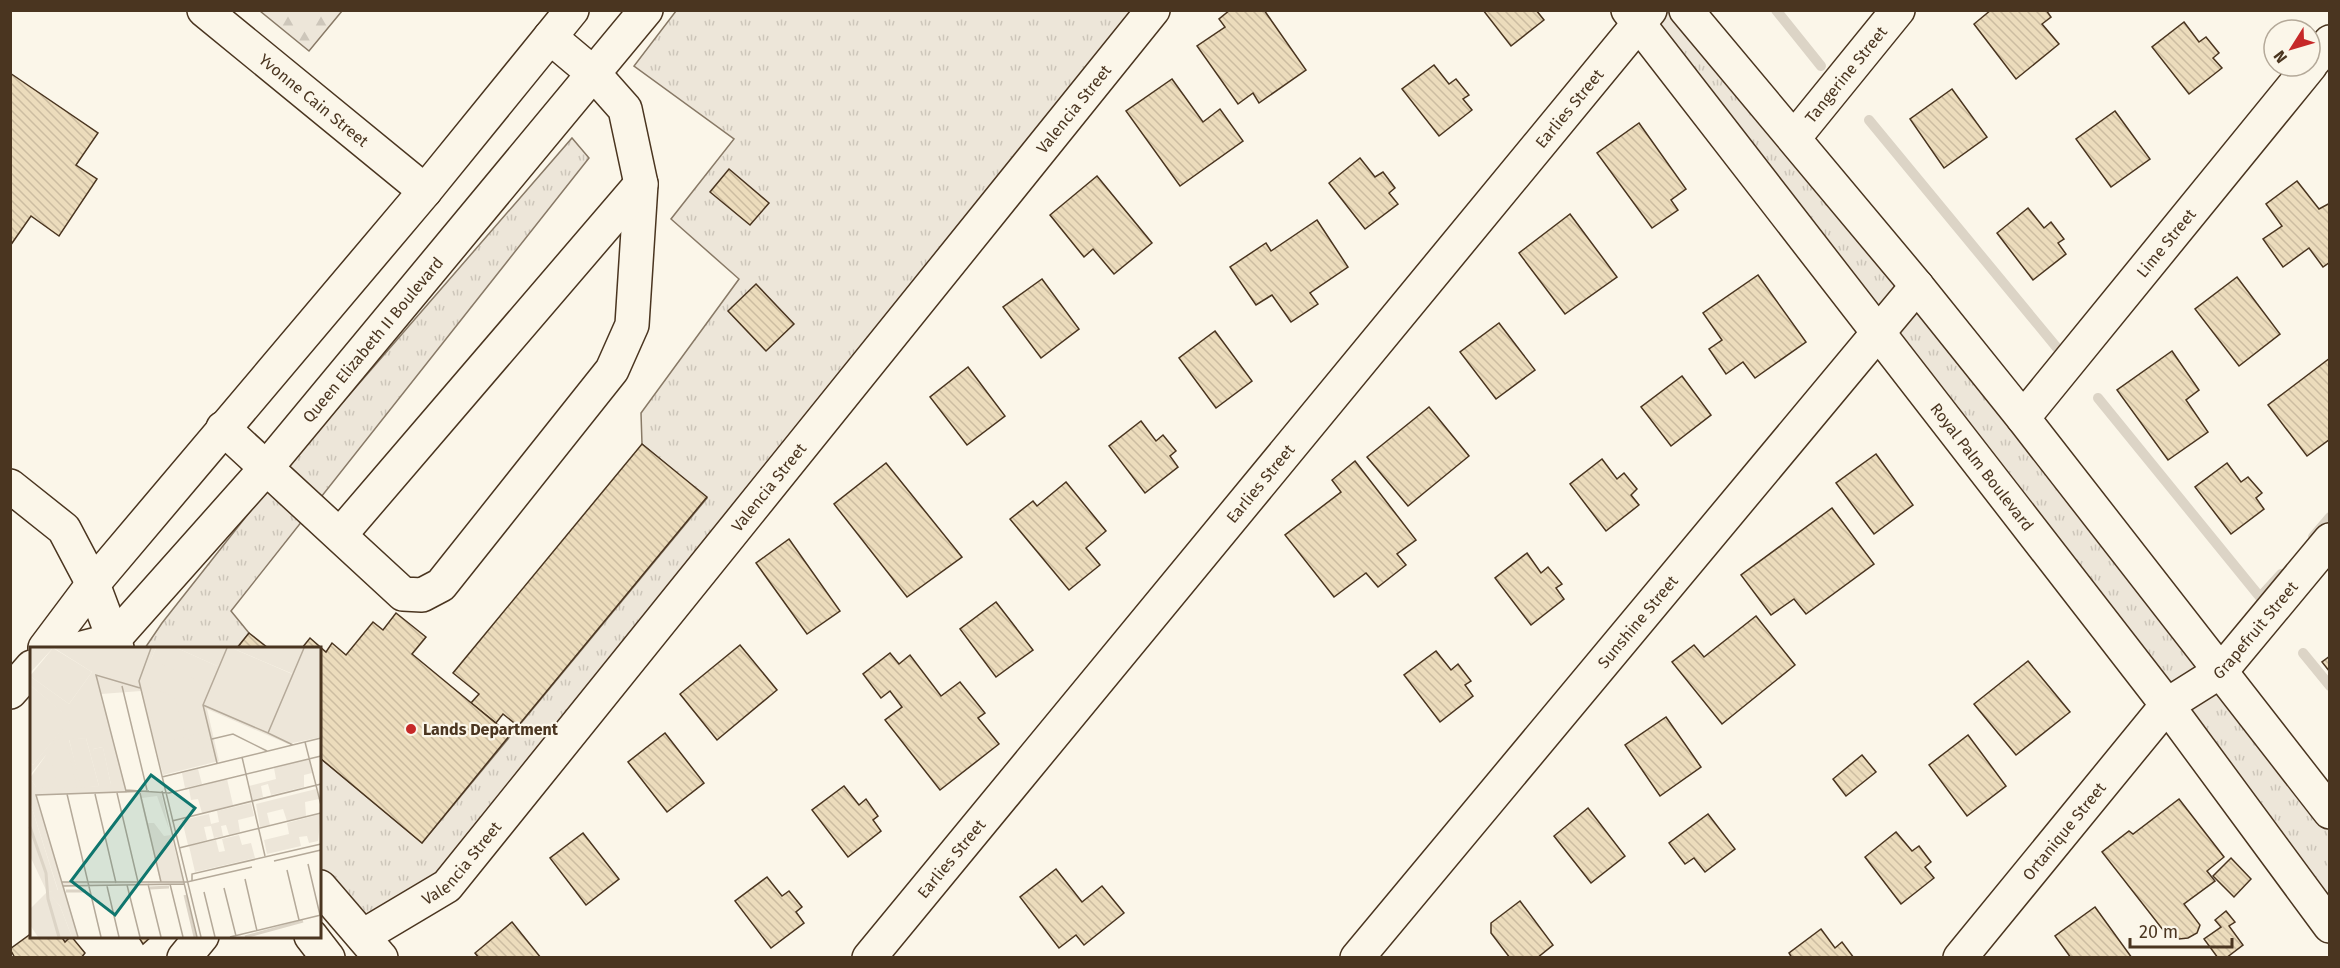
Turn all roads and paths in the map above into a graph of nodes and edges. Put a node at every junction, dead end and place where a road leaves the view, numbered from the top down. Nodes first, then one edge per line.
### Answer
1 (204, 10) edge
2 (572, 10) edge
3 (646, 10) edge
4 (1152, 10) edge
5 (1686, 10) edge
6 (1898, 10) edge
7 (1639, 15) edge
8 (550, 37) junction
9 (594, 74) junction
10 (2300, 78) edge
11 (1794, 138) junction
12 (641, 184) junction
13 (425, 191) junction
14 (1917, 286) junction
15 (1878, 333) junction
16 (2023, 418) junction
17 (223, 428) junction
18 (267, 467) junction
19 (10, 486) edge
20 (339, 535) junction
21 (2330, 540) edge
22 (93, 584) junction
23 (115, 644) edge
24 (46, 647) edge
25 (90, 647) edge
26 (30, 669) edge
27 (2221, 671) junction
28 (10, 692) edge
29 (2167, 705) junction
30 (2330, 812) edge
31 (321, 888) edge
32 (2330, 926) edge
33 (200, 938) edge
34 (313, 938) edge
35 (372, 947) edge
36 (184, 957) edge
37 (328, 957) edge
38 (869, 957) edge
39 (1357, 957) edge
40 (1960, 957) edge

1 - 13 street, Yvonne Cain Street
2 - 8 street
3 - 9 street, Queen Elizabeth II Boulevard
4 - 35 street, Valencia Street
5 - 11 street
6 - 11 street, Tangerine Street
7 - 15 street, Royal Palm Boulevard
7 - 38 street, Earlies Street
8 - 9 street
8 - 13 street
9 - 12 street
9 - 18 street, Queen Elizabeth II Boulevard
10 - 16 street, Lime Street
11 - 14 street
12 - 20 street
12 - 20 street
13 - 17 street
14 - 15 street, Sunshine Street
14 - 16 street
15 - 29 street, Royal Palm Boulevard
15 - 39 street, Sunshine Street
16 - 27 street
17 - 18 street
17 - 22 street
18 - 20 street
18 - 23 street, Queen Elizabeth II Boulevard
19 - 22 street
21 - 27 street, Grapefruit Street
22 - 23 street
22 - 24 street
23 - 25 street
26 - 28 street
27 - 29 street, Grapefruit Street
27 - 30 street
29 - 32 street, Royal Palm Boulevard
29 - 40 street, Ortanique Street
31 - 35 street
33 - 36 street
34 - 37 street

